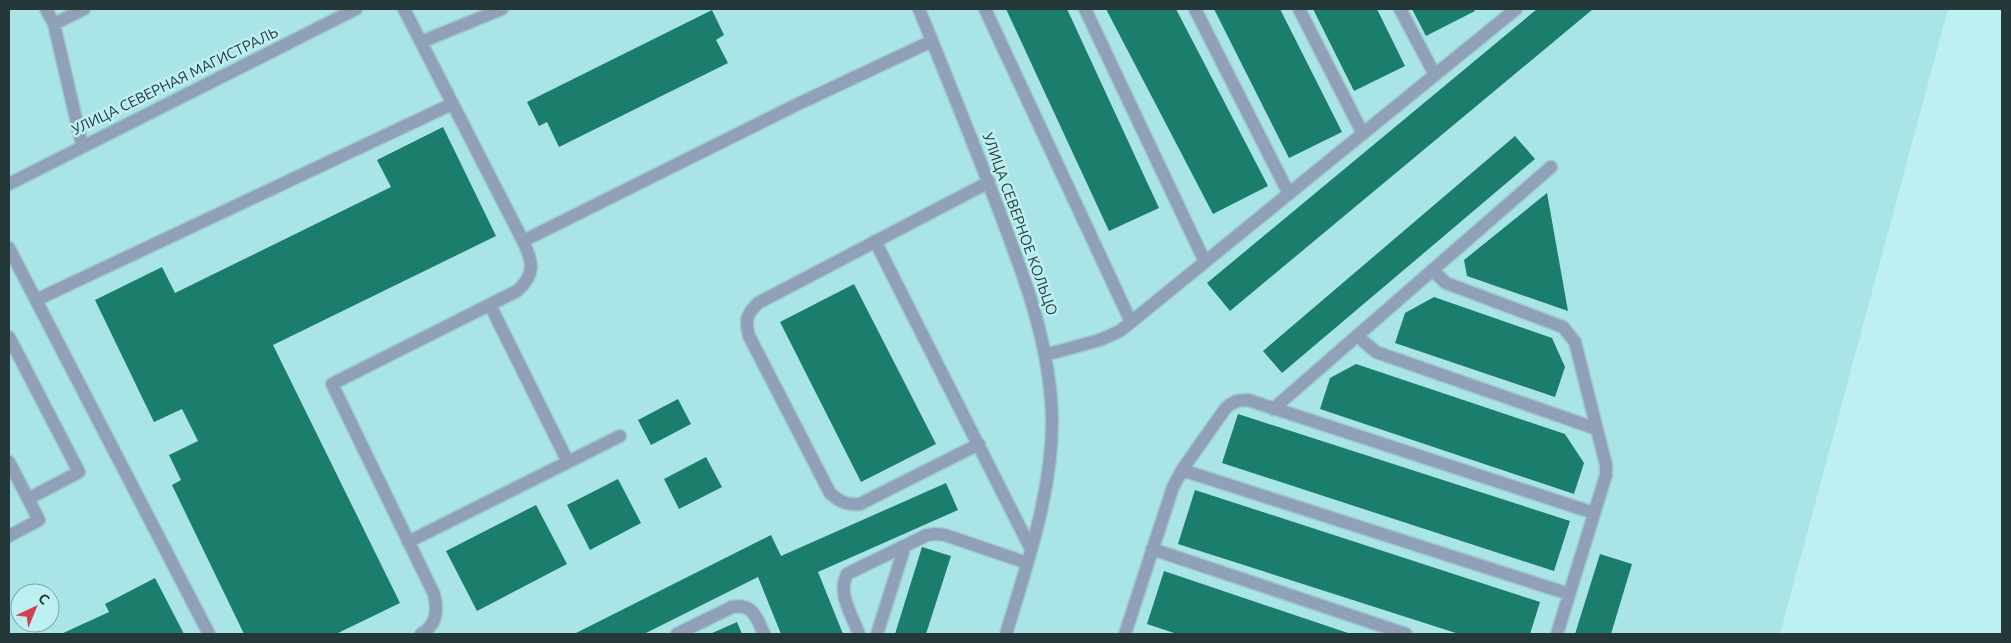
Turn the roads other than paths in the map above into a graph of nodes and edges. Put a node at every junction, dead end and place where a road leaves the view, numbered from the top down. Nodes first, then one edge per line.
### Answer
1 (46, 9) edge
2 (84, 9) edge
3 (356, 9) edge
4 (404, 9) edge
5 (502, 9) edge
6 (919, 9) edge
7 (985, 9) edge
8 (1085, 9) edge
9 (1195, 9) edge
10 (1299, 9) edge
11 (1400, 9) edge
12 (1496, 9) edge
13 (1516, 9) edge
14 (1502, 20) junction
15 (54, 24) junction
16 (932, 41) junction
17 (421, 42) junction
18 (1435, 75) junction
19 (452, 104) junction
20 (1363, 134) junction
21 (82, 145) junction
22 (1551, 167) dead end
23 (10, 180) edge
24 (989, 182) junction
25 (1288, 194) junction
26 (523, 241) junction
27 (875, 241) junction
28 (9, 248) edge
29 (1205, 262) junction
30 (1432, 270) junction
31 (36, 300) junction
32 (490, 305) junction
33 (1130, 322) junction
34 (1357, 336) junction
35 (9, 337) edge
36 (1045, 354) junction
37 (1273, 408) junction
38 (1597, 429) junction
39 (620, 436) dead end
40 (979, 444) junction
41 (9, 462) edge
42 (568, 462) junction
43 (1182, 470) junction
44 (28, 499) junction
45 (1594, 513) junction
46 (9, 536) edge
47 (408, 542) junction
48 (905, 546) junction
49 (1031, 549) junction
50 (1152, 550) junction
51 (1027, 563) junction
52 (1570, 594) junction
53 (209, 634) edge
54 (421, 634) edge
55 (677, 634) edge
56 (764, 634) edge
57 (859, 634) edge
58 (877, 634) edge
59 (1006, 634) edge
60 (1125, 634) edge
61 (1406, 634) edge
62 (1557, 634) edge

1 - 15 street
2 - 15 street
3 - 21 street, УЛИЦА СЕВЕРНАЯ МАГИСТРАЛЬ
4 - 17 street
5 - 17 street
6 - 16 street, УЛИЦА СЕВЕРНОЕ КОЛЬЦО
7 - 33 street
8 - 29 street
9 - 25 street
10 - 20 street
11 - 18 street
12 - 14 street
13 - 14 street
14 - 18 street
15 - 21 street
16 - 24 street, УЛИЦА СЕВЕРНОЕ КОЛЬЦО
16 - 26 street
17 - 19 street
18 - 20 street
19 - 26 street
19 - 31 street
20 - 25 street
21 - 23 street, УЛИЦА СЕВЕРНАЯ МАГИСТРАЛЬ
22 - 30 street
24 - 27 street
24 - 36 street, УЛИЦА СЕВЕРНОЕ КОЛЬЦО
25 - 29 street
26 - 32 street
27 - 40 street
27 - 40 street
28 - 31 street
29 - 33 street
30 - 34 street
30 - 38 street
31 - 53 street
32 - 42 street
32 - 47 street
33 - 36 street
34 - 37 street
34 - 38 street
35 - 44 street
36 - 49 street, УЛИЦА СЕВЕРНОЕ КОЛЬЦО
37 - 43 street
37 - 45 street
38 - 45 street
39 - 42 street
40 - 49 street
41 - 44 street
42 - 47 street
43 - 50 street
43 - 52 street
44 - 46 street
45 - 52 street
47 - 54 street
48 - 51 street
48 - 57 street
48 - 58 street
49 - 51 street, УЛИЦА СЕВЕРНОЕ КОЛЬЦО
50 - 60 street
50 - 61 street
51 - 59 street, УЛИЦА СЕВЕРНОЕ КОЛЬЦО
52 - 62 street
55 - 56 street

